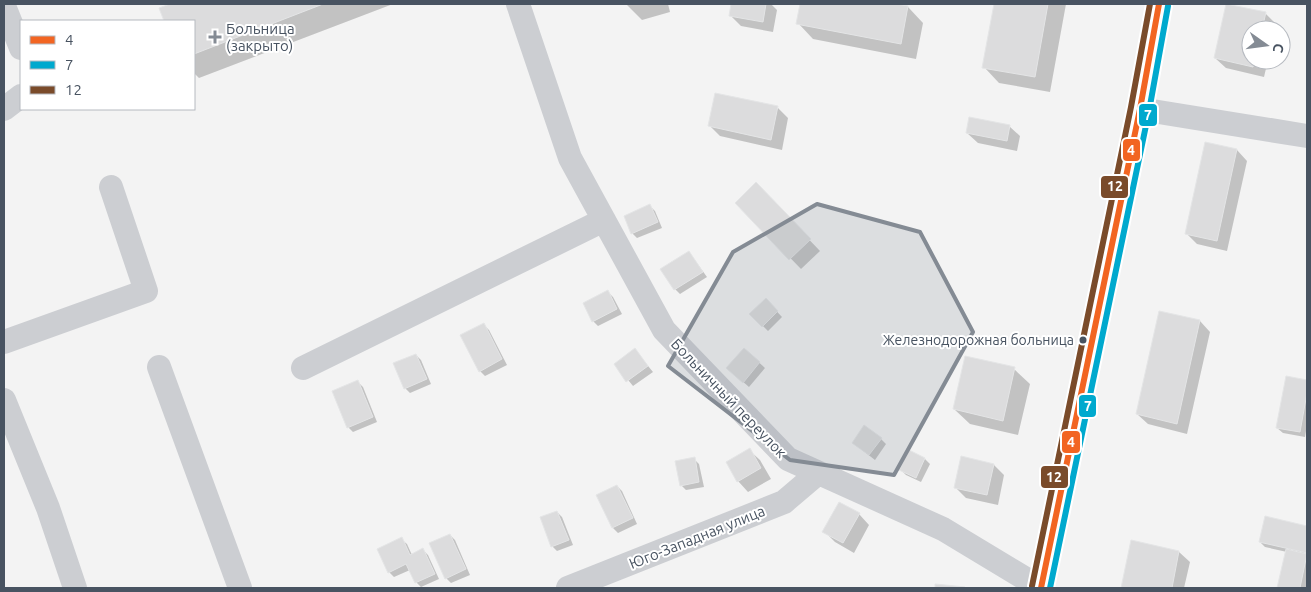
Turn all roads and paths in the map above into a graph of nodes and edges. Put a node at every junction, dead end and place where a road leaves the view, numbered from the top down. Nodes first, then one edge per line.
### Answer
1 (518, 4) edge
2 (1159, 4) edge
3 (4, 6) edge
4 (20, 46) edge
5 (20, 97) edge
6 (1140, 109) junction
7 (4, 110) edge
8 (1307, 136) edge
9 (111, 187) dead end
10 (604, 220) junction
11 (4, 342) edge
12 (159, 367) dead end
13 (304, 368) dead end
14 (4, 400) edge
15 (818, 473) junction
16 (75, 588) edge
17 (240, 588) edge
18 (568, 588) edge
19 (1041, 588) edge

1 - 10 street, Больничный переулок
2 - 6 street
3 - 4 street
5 - 7 street
6 - 8 street
6 - 19 street
9 - 11 street
10 - 13 street
10 - 15 street, Больничный переулок
12 - 17 street
14 - 16 street
15 - 18 street, Юго-Западная улица
15 - 19 street, Больничный переулок

